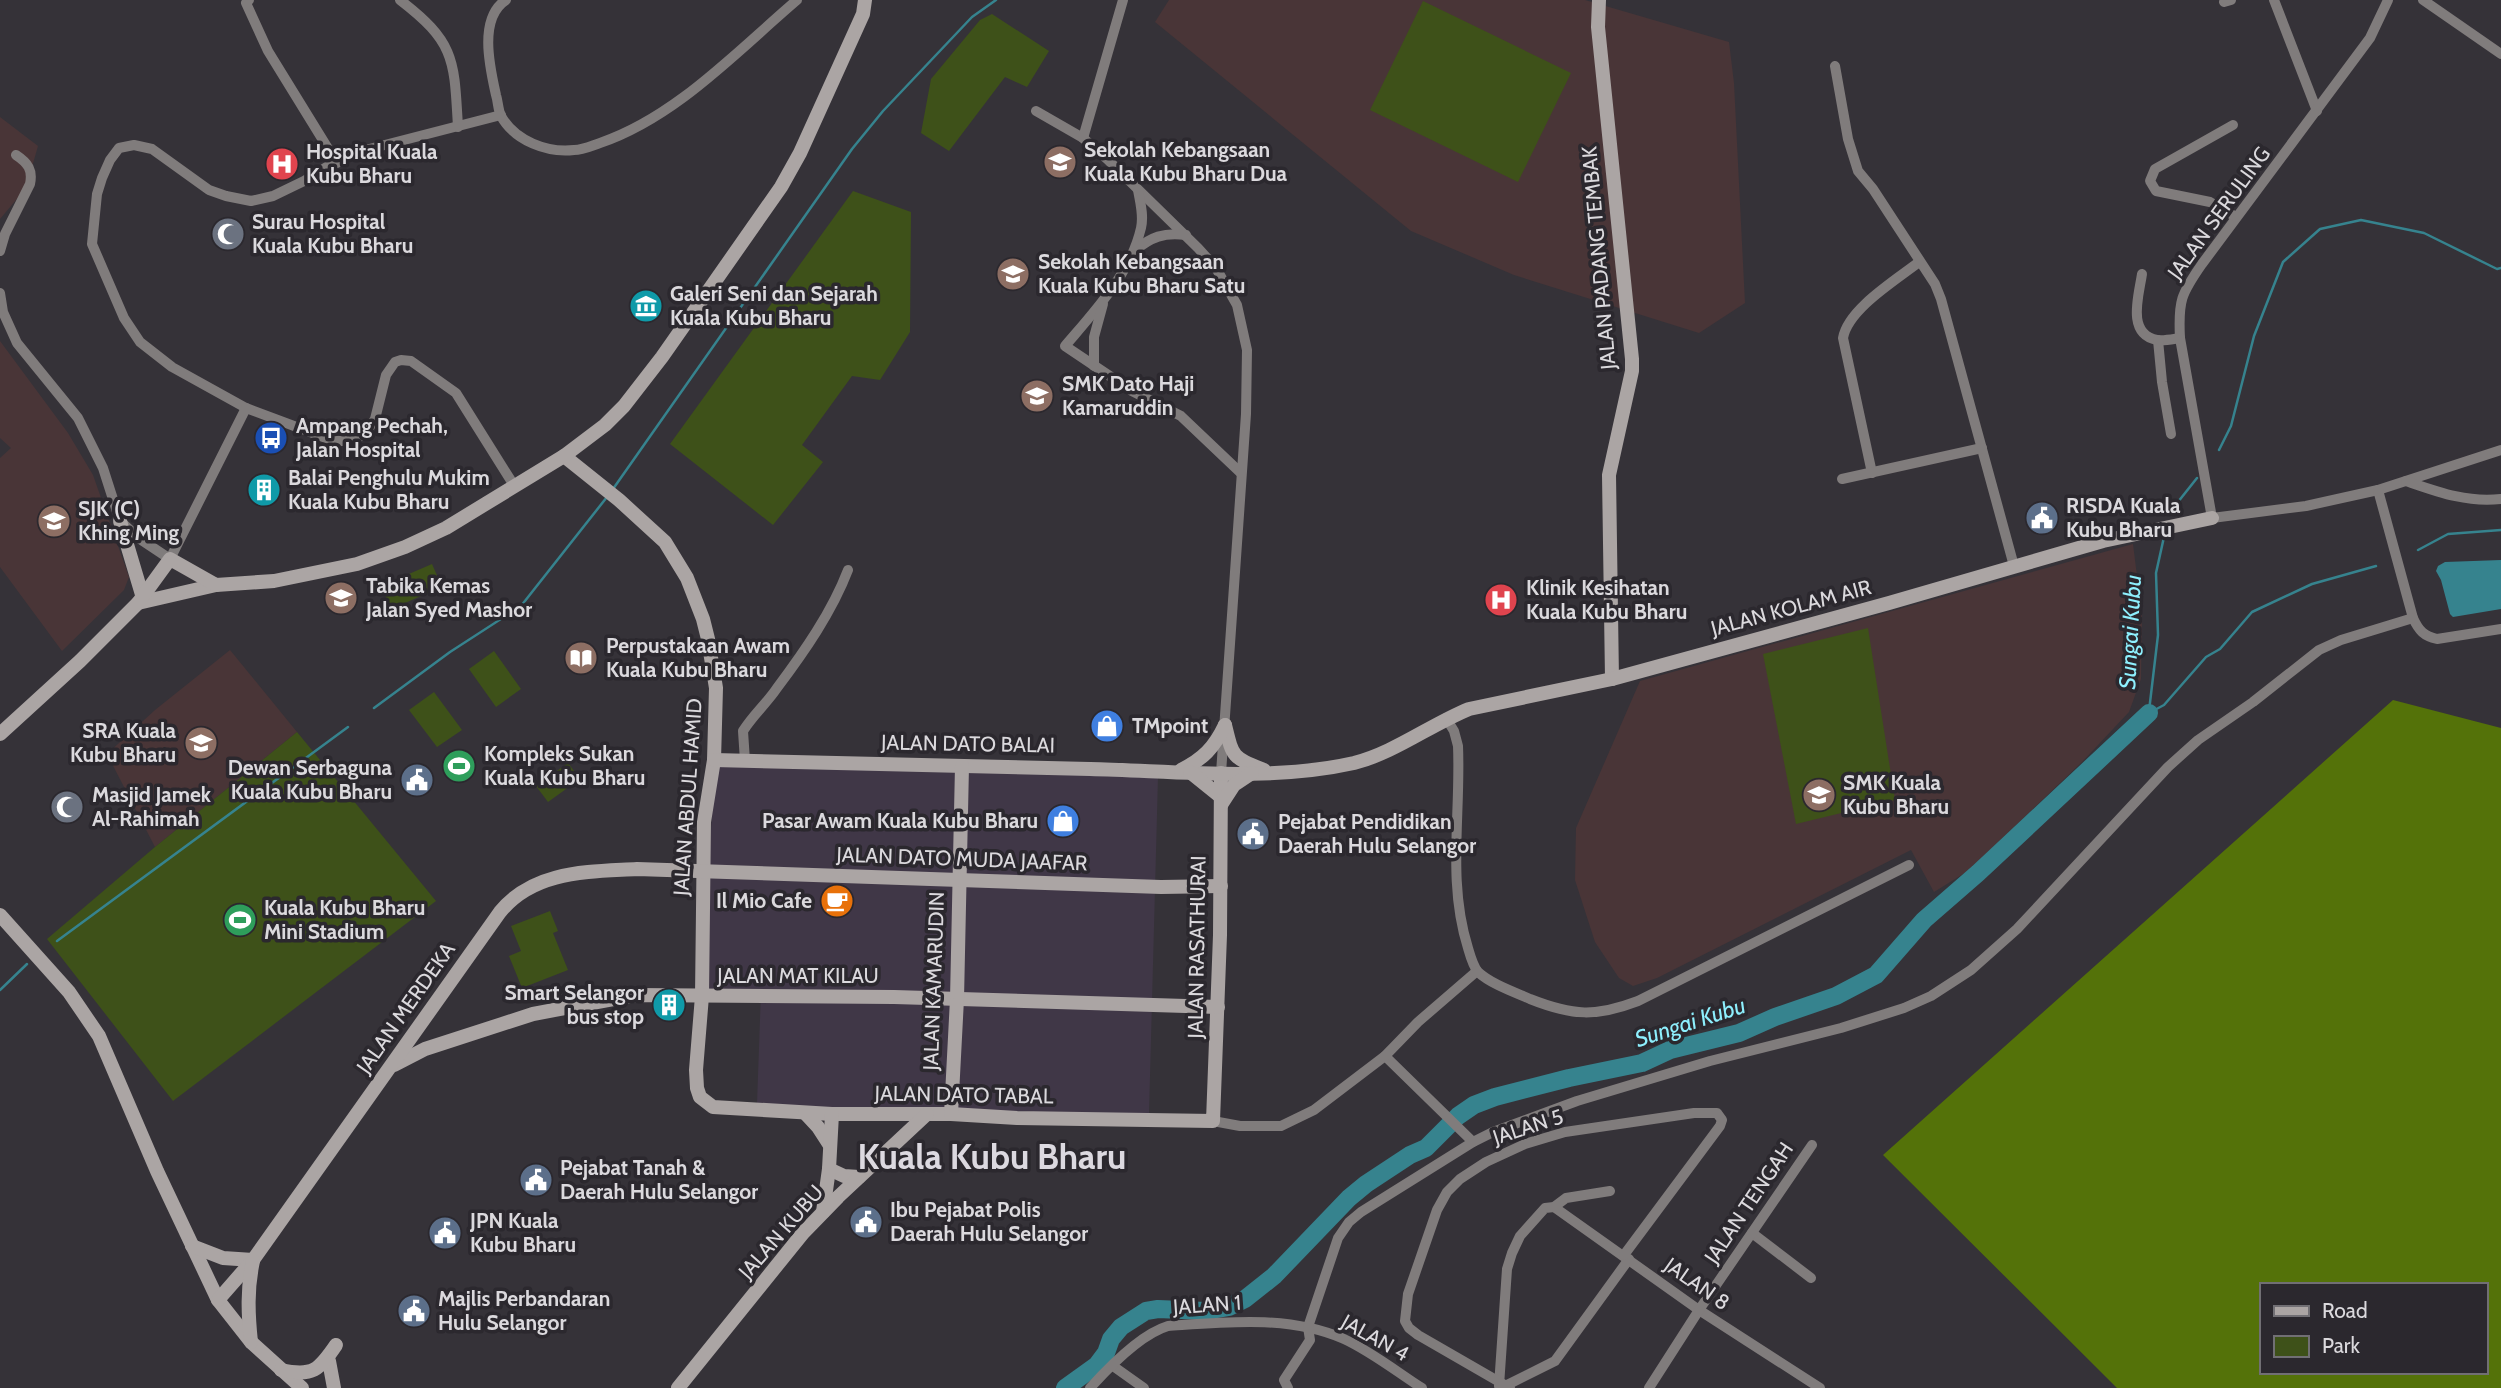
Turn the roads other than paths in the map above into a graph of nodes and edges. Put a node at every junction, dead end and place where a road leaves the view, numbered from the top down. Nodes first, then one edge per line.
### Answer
1 (400, 0) edge
2 (506, 0) edge
3 (797, 0) edge
4 (866, 0) edge
5 (1123, 0) edge
6 (1599, 0) edge
7 (2274, 0) edge
8 (2374, 0) edge
9 (2423, 0) edge
10 (248, 1) edge
11 (2388, 2) edge
12 (2501, 54) edge
13 (1835, 66) dead end
14 (1036, 111) dead end
15 (2317, 111) junction
16 (501, 116) junction
17 (2232, 125) dead end
18 (458, 127) junction
19 (1083, 138) junction
20 (16, 155) dead end
21 (337, 163) junction
22 (1138, 190) junction
23 (2236, 218) junction
24 (1186, 235) junction
25 (0, 251) edge
26 (1134, 251) junction
27 (1919, 262) junction
28 (2141, 274) dead end
29 (0, 293) edge
30 (1104, 300) junction
31 (2180, 338) junction
32 (2158, 340) junction
33 (1094, 366) junction
34 (246, 408) junction
35 (2171, 434) dead end
36 (1982, 448) junction
37 (2501, 450) edge
38 (564, 456) junction
39 (1241, 472) junction
40 (1872, 472) junction
41 (1842, 479) dead end
42 (2406, 481) junction
43 (515, 487) junction
44 (2378, 490) junction
45 (2501, 499) edge
46 (2212, 518) junction
47 (120, 521) junction
48 (170, 559) junction
49 (2014, 566) junction
50 (848, 570) dead end
51 (216, 585) junction
52 (140, 600) junction
53 (2413, 618) junction
54 (2501, 629) edge
55 (1612, 679) junction
56 (1446, 718) junction
57 (1225, 726) junction
58 (0, 734) edge
59 (714, 760) junction
60 (745, 761) junction
61 (962, 765) junction
62 (1185, 772) junction
63 (1253, 772) junction
64 (1269, 772) junction
65 (1221, 773) junction
66 (1221, 801) junction
67 (1909, 865) dead end
68 (702, 871) junction
69 (959, 881) junction
70 (1221, 886) junction
71 (0, 915) edge
72 (1477, 971) junction
73 (702, 996) junction
74 (957, 999) junction
75 (1217, 1007) junction
76 (409, 1038) junction
77 (425, 1049) junction
78 (1385, 1056) junction
79 (389, 1067) junction
80 (713, 1107) joint
81 (805, 1113) junction
82 (832, 1114) junction
83 (927, 1114) junction
84 (950, 1114) junction
85 (1213, 1121) junction
86 (1473, 1142) junction
87 (829, 1144) junction
88 (1812, 1145) dead end
89 (829, 1169) junction
90 (859, 1177) junction
91 (1610, 1191) dead end
92 (1555, 1207) junction
93 (823, 1212) junction
94 (1752, 1233) junction
95 (192, 1245) junction
96 (1626, 1257) junction
97 (253, 1260) junction
98 (1811, 1278) dead end
99 (218, 1300) junction
100 (1699, 1310) junction
101 (1307, 1327) junction
102 (251, 1342) junction
103 (336, 1345) dead end
104 (329, 1361) dead end
105 (1113, 1366) junction
106 (279, 1369) junction
107 (1503, 1386) edge
108 (302, 1388) edge
109 (334, 1388) edge
110 (678, 1388) edge
111 (1090, 1388) edge
112 (1144, 1388) edge
113 (1288, 1388) edge
114 (1422, 1388) edge
115 (1649, 1388) edge
116 (1820, 1388) edge

1 - 18 street
2 - 16 street
3 - 16 street
4 - 38 street
5 - 19 street
6 - 55 street, JALAN PADANG TEMBAK
7 - 15 street
8 - 11 street
9 - 12 street
10 - 21 street
11 - 15 street, JALAN SERULING
13 - 27 street
14 - 19 street
15 - 23 street, JALAN SERULING
16 - 18 street
17 - 23 street
18 - 21 street
19 - 22 street
20 - 25 street
21 - 34 street
22 - 24 street
22 - 26 street
23 - 31 street, JALAN SERULING
24 - 26 street
24 - 39 street
26 - 30 street
27 - 36 street
27 - 40 street
28 - 32 street
29 - 47 street
30 - 33 street
30 - 33 street
31 - 32 street
31 - 46 street, JALAN SERULING
32 - 35 street
33 - 39 street
34 - 43 street
34 - 48 street
36 - 40 street
36 - 49 street
37 - 42 street
38 - 43 street
38 - 59 street, JALAN ABDUL HAMID
39 - 57 street
40 - 41 street
42 - 44 street
42 - 45 street
43 - 51 street
44 - 46 street
44 - 53 street
46 - 49 street, JALAN KOLAM AIR
47 - 48 street
47 - 52 street
48 - 51 street
48 - 52 street
49 - 55 street, JALAN KOLAM AIR
50 - 60 street
51 - 52 street
52 - 58 street
53 - 54 street
53 - 86 street
55 - 56 street, JALAN KOLAM AIR
56 - 64 street, JALAN KOLAM AIR
56 - 72 street
57 - 62 street
57 - 64 street
57 - 65 street
59 - 60 street, JALAN DATO BALAI
59 - 68 street, JALAN ABDUL HAMID
60 - 61 street, JALAN DATO BALAI
61 - 62 street, JALAN DATO BALAI
61 - 69 street, JALAN KAMARUDIN
62 - 65 street, JALAN DATO BALAI
62 - 66 street
63 - 64 street, JALAN KOLAM AIR
63 - 65 street, JALAN KOLAM AIR
63 - 66 street
65 - 66 street, JALAN RASATHURAI
66 - 70 street, JALAN RASATHURAI
67 - 72 street
68 - 69 street, JALAN DATO MUDA JAAFAR
68 - 73 street, JALAN ABDUL HAMID
68 - 76 street, JALAN MERDEKA
69 - 70 street, JALAN DATO MUDA JAAFAR
69 - 74 street, JALAN KAMARUDIN
70 - 75 street, JALAN RASATHURAI
71 - 95 street
72 - 78 street
73 - 74 street, JALAN MAT KILAU
73 - 77 street, JALAN MAT KILAU
73 - 80 street, JALAN ABDUL HAMID
74 - 75 street, JALAN MAT KILAU
74 - 84 street, JALAN KAMARUDIN
75 - 85 street, JALAN RASATHURAI
76 - 77 street
76 - 79 street, JALAN MERDEKA
77 - 79 street, JALAN MAT KILAU
78 - 85 street
78 - 86 street
79 - 97 street, JALAN MERDEKA
80 - 81 street, JALAN DATO TABAL
81 - 82 street, JALAN DATO TABAL
81 - 87 street
82 - 83 street, JALAN DATO TABAL
82 - 87 street
83 - 84 street, JALAN DATO TABAL
83 - 90 street, JALAN KUBU
84 - 85 street, JALAN DATO TABAL
86 - 101 street
87 - 89 street
88 - 94 street, JALAN TENGAH
89 - 90 street
89 - 93 street
90 - 93 street, JALAN KUBU
91 - 92 street
92 - 96 street, JALAN 8
92 - 107 street
93 - 110 street, JALAN KUBU
94 - 98 street
94 - 100 street, JALAN TENGAH
95 - 97 street
95 - 99 street
96 - 100 street, JALAN 8
96 - 107 street
96 - 107 street, JALAN 5
97 - 99 street, JALAN MERDEKA
97 - 102 street
99 - 102 street
100 - 115 street, JALAN TENGAH
100 - 116 street, JALAN 8
101 - 105 street, JALAN 1
101 - 113 street
101 - 114 street, JALAN 4
102 - 106 street
103 - 106 street
104 - 109 street
105 - 111 street, JALAN 1
105 - 112 street
106 - 108 street

